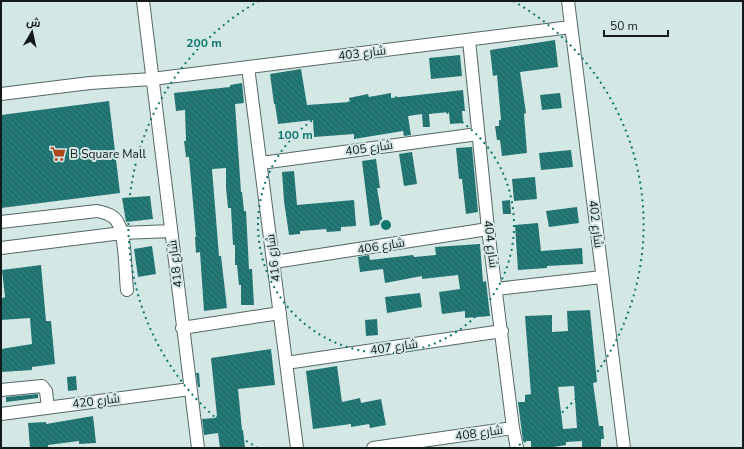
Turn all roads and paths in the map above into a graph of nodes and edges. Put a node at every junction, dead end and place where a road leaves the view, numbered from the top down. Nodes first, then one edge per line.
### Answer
1 (143, 1) edge
2 (568, 1) edge
3 (571, 27) junction
4 (469, 40) junction
5 (248, 67) junction
6 (152, 80) junction
7 (1, 94) edge
8 (478, 134) junction
9 (261, 163) junction
10 (1, 222) edge
11 (488, 229) junction
12 (171, 231) junction
13 (122, 233) junction
14 (1, 248) edge
15 (274, 262) junction
16 (602, 277) junction
17 (496, 289) junction
18 (127, 290) dead end
19 (280, 313) junction
20 (182, 328) junction
21 (502, 331) junction
22 (286, 363) junction
23 (190, 389) junction
24 (1, 390) edge
25 (48, 408) junction
26 (1, 414) edge
27 (513, 428) junction
28 (198, 448) edge
29 (297, 448) edge
30 (373, 448) edge
31 (517, 448) edge
32 (624, 448) edge

1 - 6 street, شارع 418
2 - 3 street, شارع 402
3 - 4 street, شارع 403
3 - 16 street, شارع 402
4 - 5 street, شارع 403
4 - 8 street, شارع 404
5 - 6 street, شارع 403
5 - 9 street, شارع 416
6 - 7 street, شارع 403
6 - 12 street, شارع 418
8 - 9 street, شارع 405
8 - 11 street, شارع 404
9 - 15 street, شارع 416
10 - 13 street
11 - 15 street, شارع 406
11 - 17 street, شارع 404
12 - 13 street
12 - 20 street, شارع 418
13 - 14 street
13 - 18 street
15 - 19 street, شارع 416
16 - 17 street
16 - 32 street, شارع 402
17 - 21 street, شارع 404
19 - 20 street
19 - 22 street, شارع 416
20 - 23 street, شارع 418
21 - 22 street, شارع 407
21 - 27 street, شارع 404
22 - 29 street, شارع 416
23 - 25 street, شارع 420
23 - 28 street, شارع 418
24 - 25 street
25 - 26 street, شارع 420
27 - 30 street, شارع 408
27 - 31 street, شارع 404

